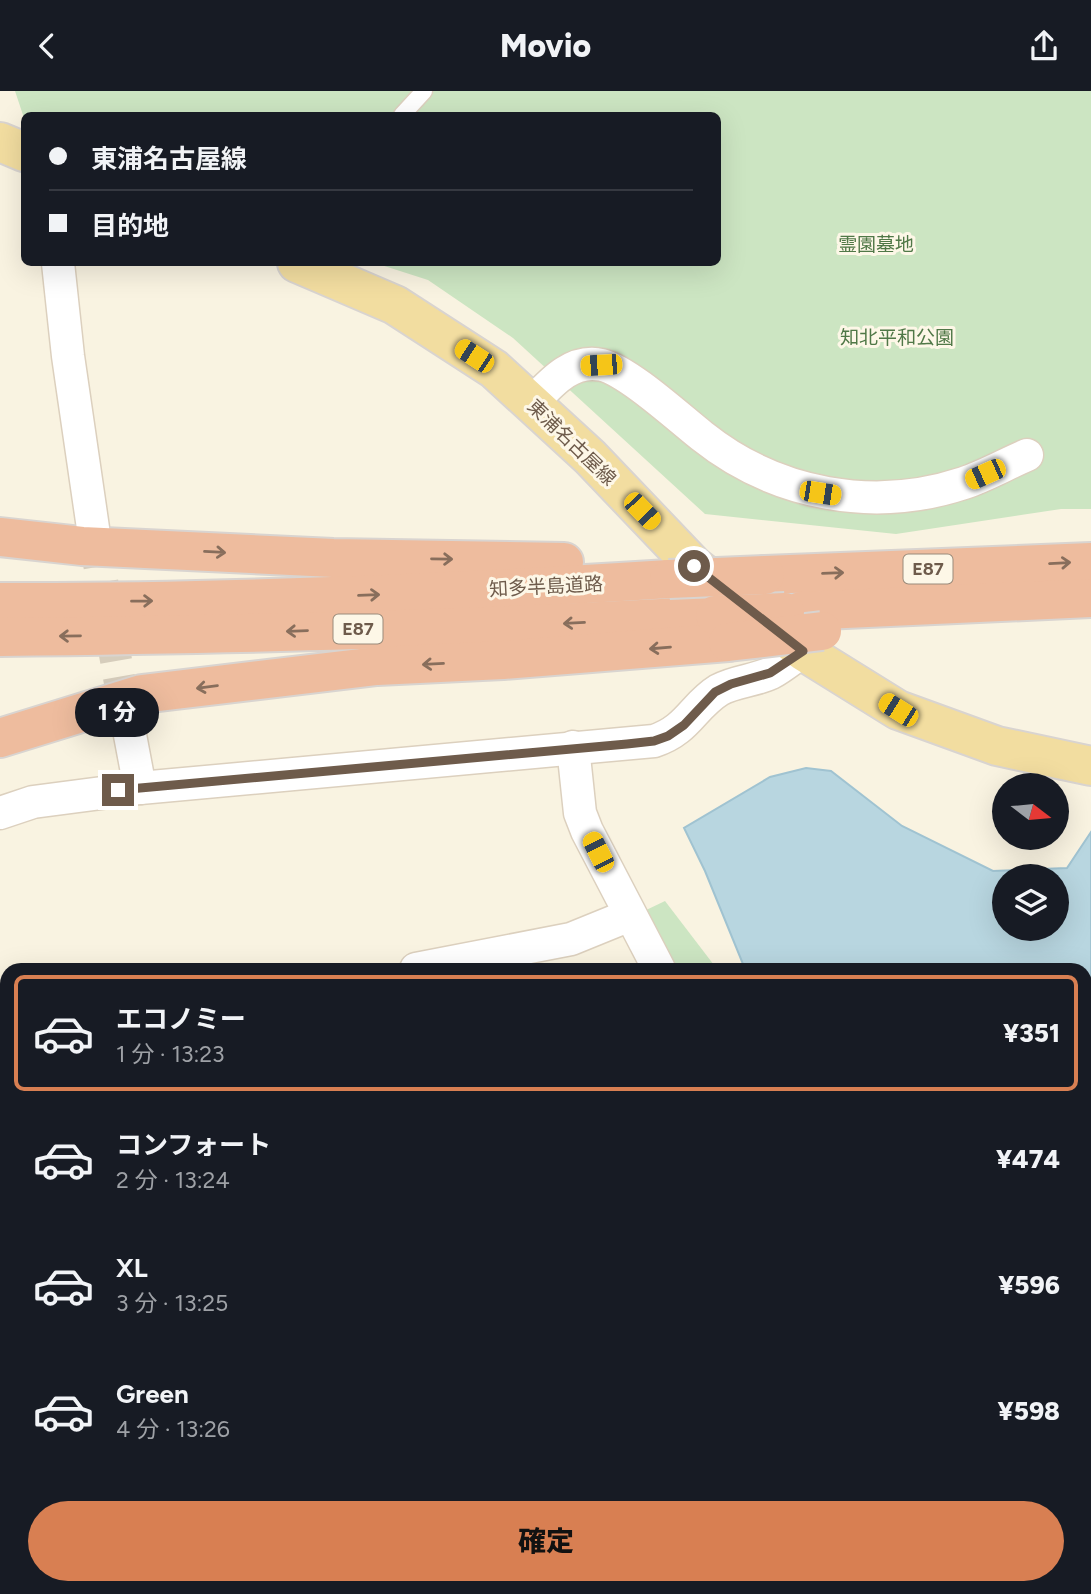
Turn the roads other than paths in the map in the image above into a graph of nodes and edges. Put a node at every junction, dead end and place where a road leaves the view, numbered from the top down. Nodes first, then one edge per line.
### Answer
1 (424, 91) edge
2 (405, 112) edge
3 (0, 142) edge
4 (21, 151) edge
5 (58, 266) edge
6 (320, 267) edge
7 (531, 404) junction
8 (1027, 455) dead end
9 (94, 535) tunnel mouth
10 (0, 537) edge
11 (1091, 562) edge
12 (651, 580) junction
13 (1091, 598) edge
14 (0, 602) edge
15 (722, 628) junction
16 (809, 631) junction
17 (0, 637) edge
18 (130, 735) tunnel mouth
19 (0, 738) edge
20 (573, 747) junction
21 (1091, 766) edge
22 (140, 788) junction
23 (0, 813) edge
24 (630, 915) junction
25 (447, 963) edge
26 (656, 963) edge

1 - 2 lane
3 - 4 main road
5 - 9 street
6 - 7 main road, 東浦名古屋線
7 - 8 street
7 - 16 main road, 東浦名古屋線
10 -> 12 highway
12 -> 11 highway, 知多半島道路 / E87, bridge
14 -> 12 highway, 知多半島道路 / E87
13 - 16 highway, 知多半島道路 / E87
15 - 16 highway, 知多半島道路 / E87, bridge
15 -> 17 highway, 知多半島道路 / E87
15 -> 19 highway
16 - 20 street
16 - 21 main road, 東浦名古屋線
18 - 22 street
20 - 22 street
20 - 24 street
22 - 23 street
24 - 25 street
24 - 26 street

